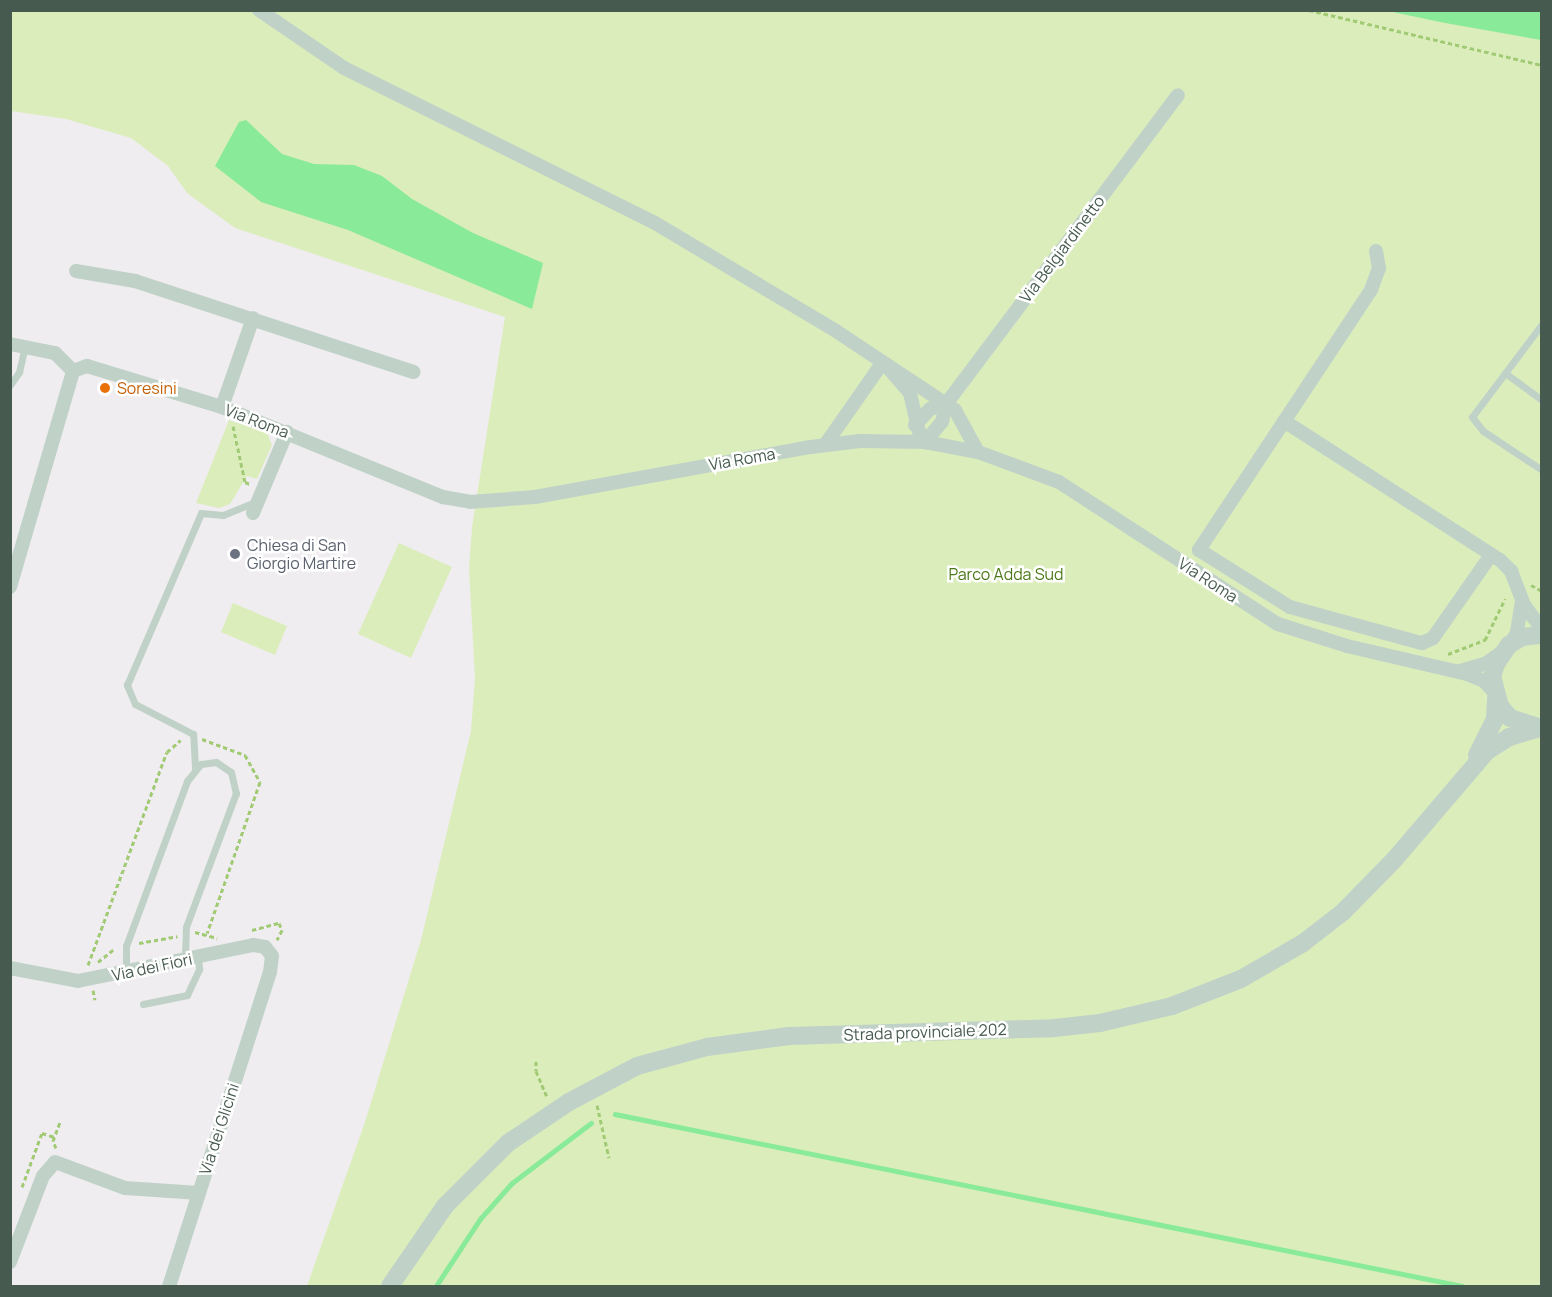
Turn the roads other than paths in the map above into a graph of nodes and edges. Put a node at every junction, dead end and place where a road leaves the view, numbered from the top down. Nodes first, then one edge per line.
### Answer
1 (259, 10) edge
2 (1178, 95) dead end
3 (1376, 251) dead end
4 (76, 271) dead end
5 (253, 318) junction
6 (1542, 324) edge
7 (10, 344) edge
8 (25, 346) junction
9 (883, 362) junction
10 (73, 371) junction
11 (414, 372) dead end
12 (1505, 373) junction
13 (10, 385) edge
14 (1542, 400) edge
15 (946, 404) junction
16 (228, 410) junction
17 (917, 421) junction
18 (1284, 421) junction
19 (287, 432) junction
20 (900, 440) junction
21 (926, 442) junction
22 (825, 445) junction
23 (978, 452) junction
24 (1542, 470) edge
25 (258, 501) joint
26 (1491, 555) junction
27 (10, 587) edge
28 (1522, 600) junction
29 (1542, 629) edge
30 (1542, 635) edge
31 (1506, 648) junction
32 (1455, 672) junction
33 (1494, 694) junction
34 (1541, 728) edge
35 (195, 768) junction
36 (1463, 776) junction
37 (192, 958) junction
38 (10, 968) edge
39 (126, 972) junction
40 (270, 972) joint
41 (143, 1004) dead end
42 (199, 1193) junction
43 (10, 1262) edge
44 (169, 1287) edge
45 (390, 1287) edge

1 - 9 street
2 - 15 street, Via Belgiardinetto
3 - 18 street
4 - 5 street
5 - 11 street
5 - 16 street
6 - 12 lane
7 - 8 street
8 - 10 street
8 - 13 lane
9 - 15 street
9 - 17 street
9 - 22 street
10 - 16 street, Via Roma
10 - 27 street
12 - 14 lane
12 - 24 lane
15 - 17 street
15 - 21 street
15 - 23 street
16 - 19 street, Via Roma
17 - 20 street
17 - 21 street
18 - 26 street
18 - 26 street
19 - 22 street, Via Roma
19 - 25 street
20 - 21 street, Via Roma
20 - 22 street, Via Roma
21 - 23 street, Via Roma
23 - 32 street, Via Roma
25 - 35 lane
26 - 28 street
28 - 29 street
28 - 31 street
30 - 31 street
31 - 32 street, Via Roma
31 - 33 street, Strada provinciale 202
32 - 33 street, Via Roma
33 - 34 street, Strada provinciale 202
33 - 36 street, Strada provinciale 202
34 - 36 street, Strada provinciale 202
35 - 37 lane
35 - 39 lane
36 - 45 street, Strada provinciale 202
37 - 39 street, Via dei Fiori
37 - 40 street, Via dei Fiori
37 - 41 lane
38 - 39 street, Via dei Fiori
40 - 42 street, Via dei Glicini
42 - 43 street
42 - 44 street, Via dei Glicini

